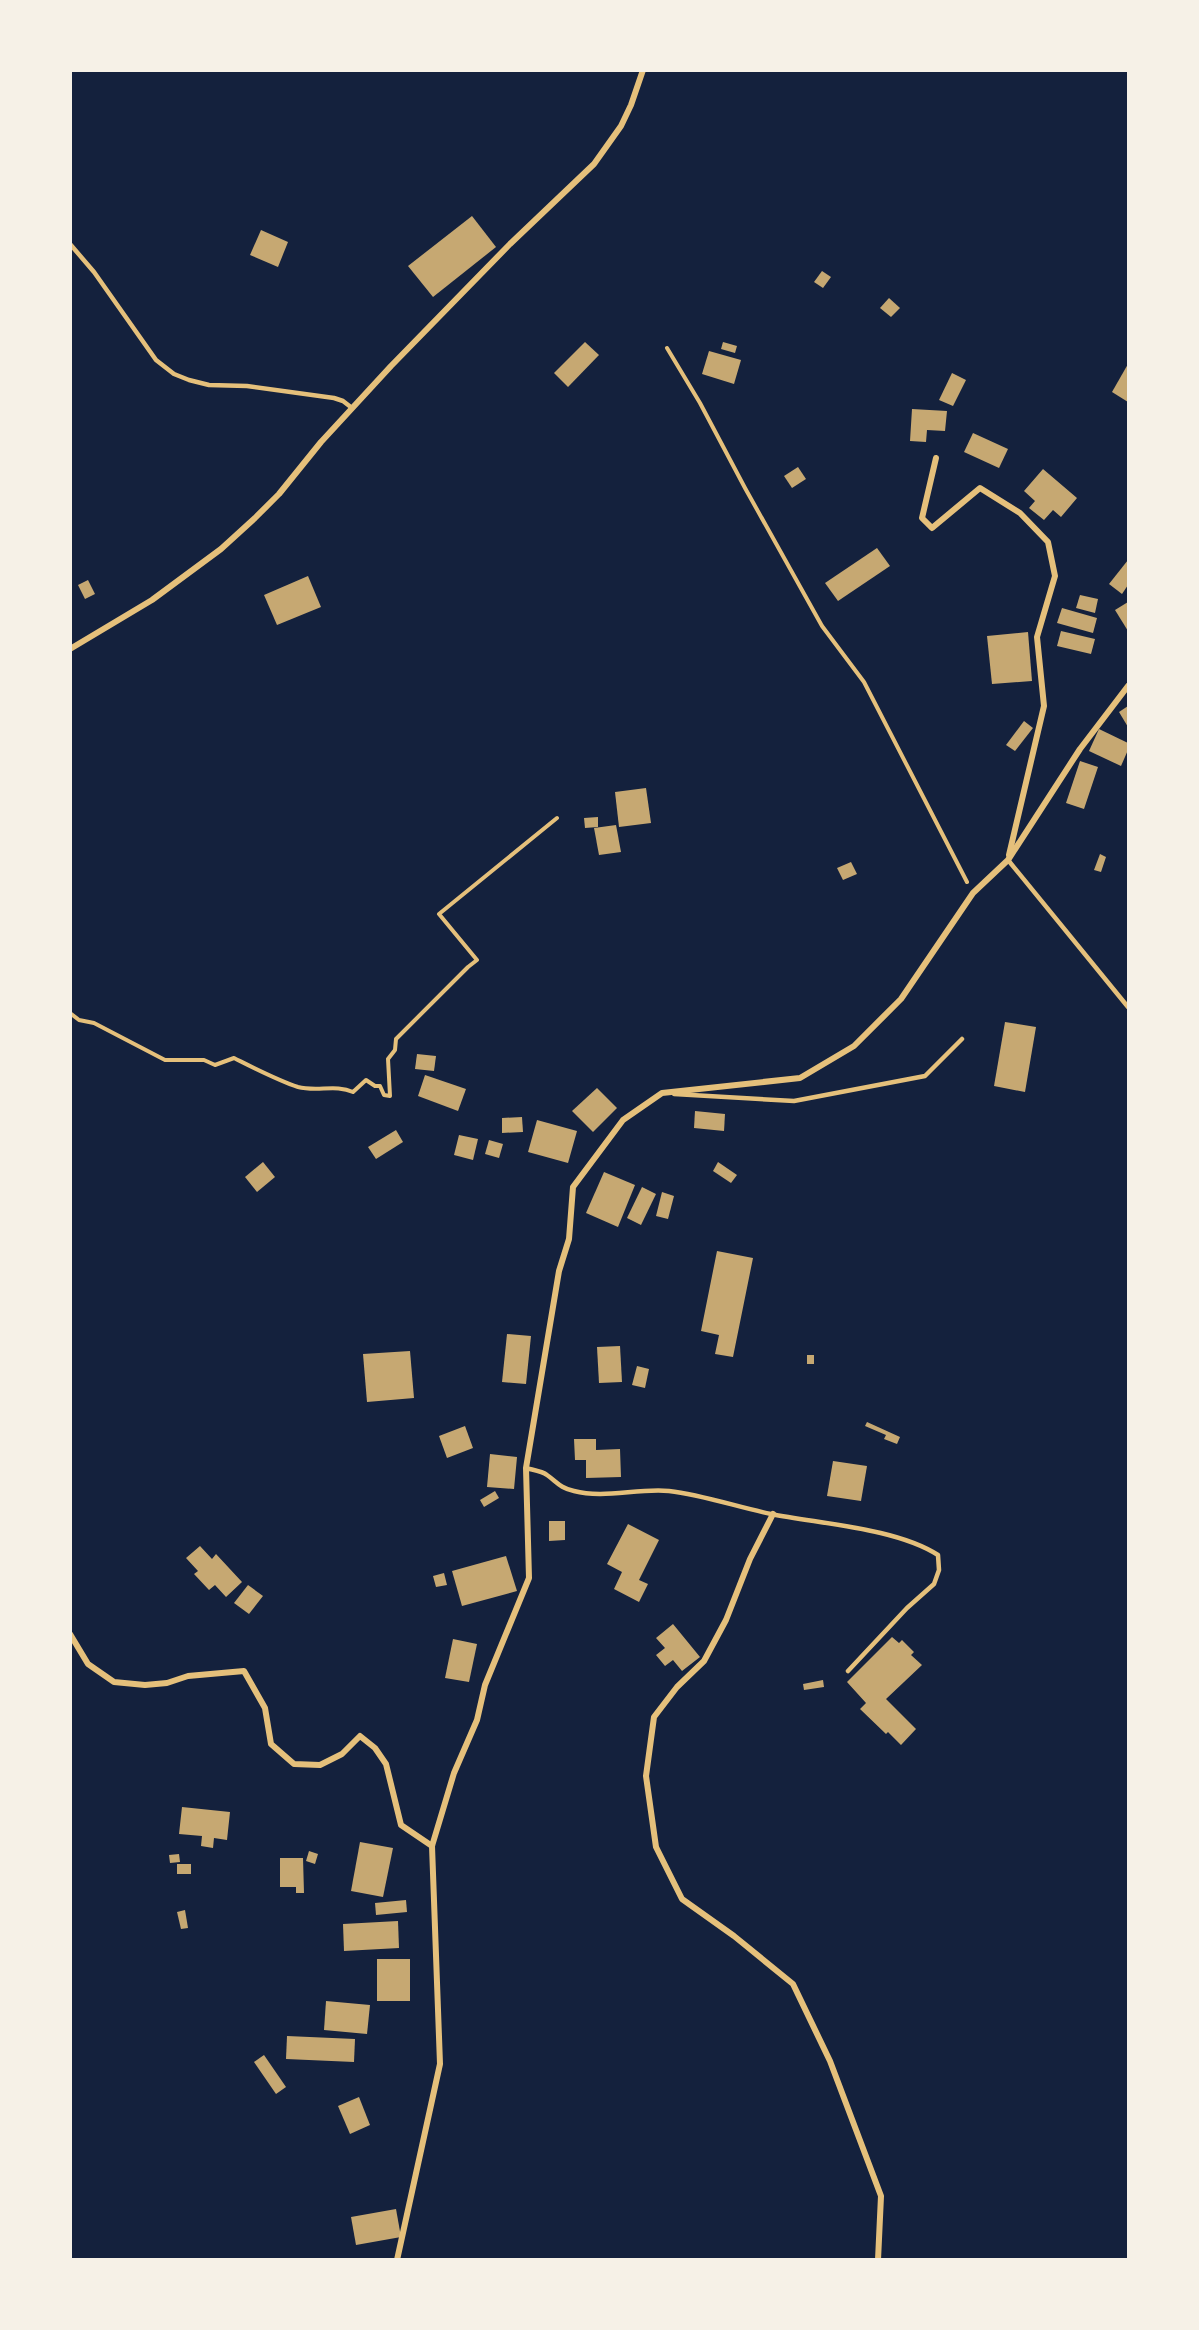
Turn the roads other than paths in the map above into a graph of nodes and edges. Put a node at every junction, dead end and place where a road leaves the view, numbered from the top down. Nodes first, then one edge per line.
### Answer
1 (643, 70) edge
2 (70, 244) edge
3 (352, 408) junction
4 (936, 458) dead end
5 (70, 649) edge
6 (1128, 686) edge
7 (1008, 860) junction
8 (1128, 1007) edge
9 (962, 1039) dead end
10 (662, 1093) junction
11 (526, 1468) junction
12 (773, 1514) junction
13 (70, 1634) edge
14 (848, 1671) dead end
15 (432, 1846) junction
16 (397, 2259) edge
17 (878, 2259) edge

1 - 3 street
2 - 3 lane
3 - 5 street
4 - 7 street
6 - 7 street
7 - 8 lane
7 - 10 street
9 - 10 lane
10 - 11 street
11 - 12 lane
11 - 15 street
12 - 14 lane
12 - 17 street
13 - 15 street
15 - 16 street

